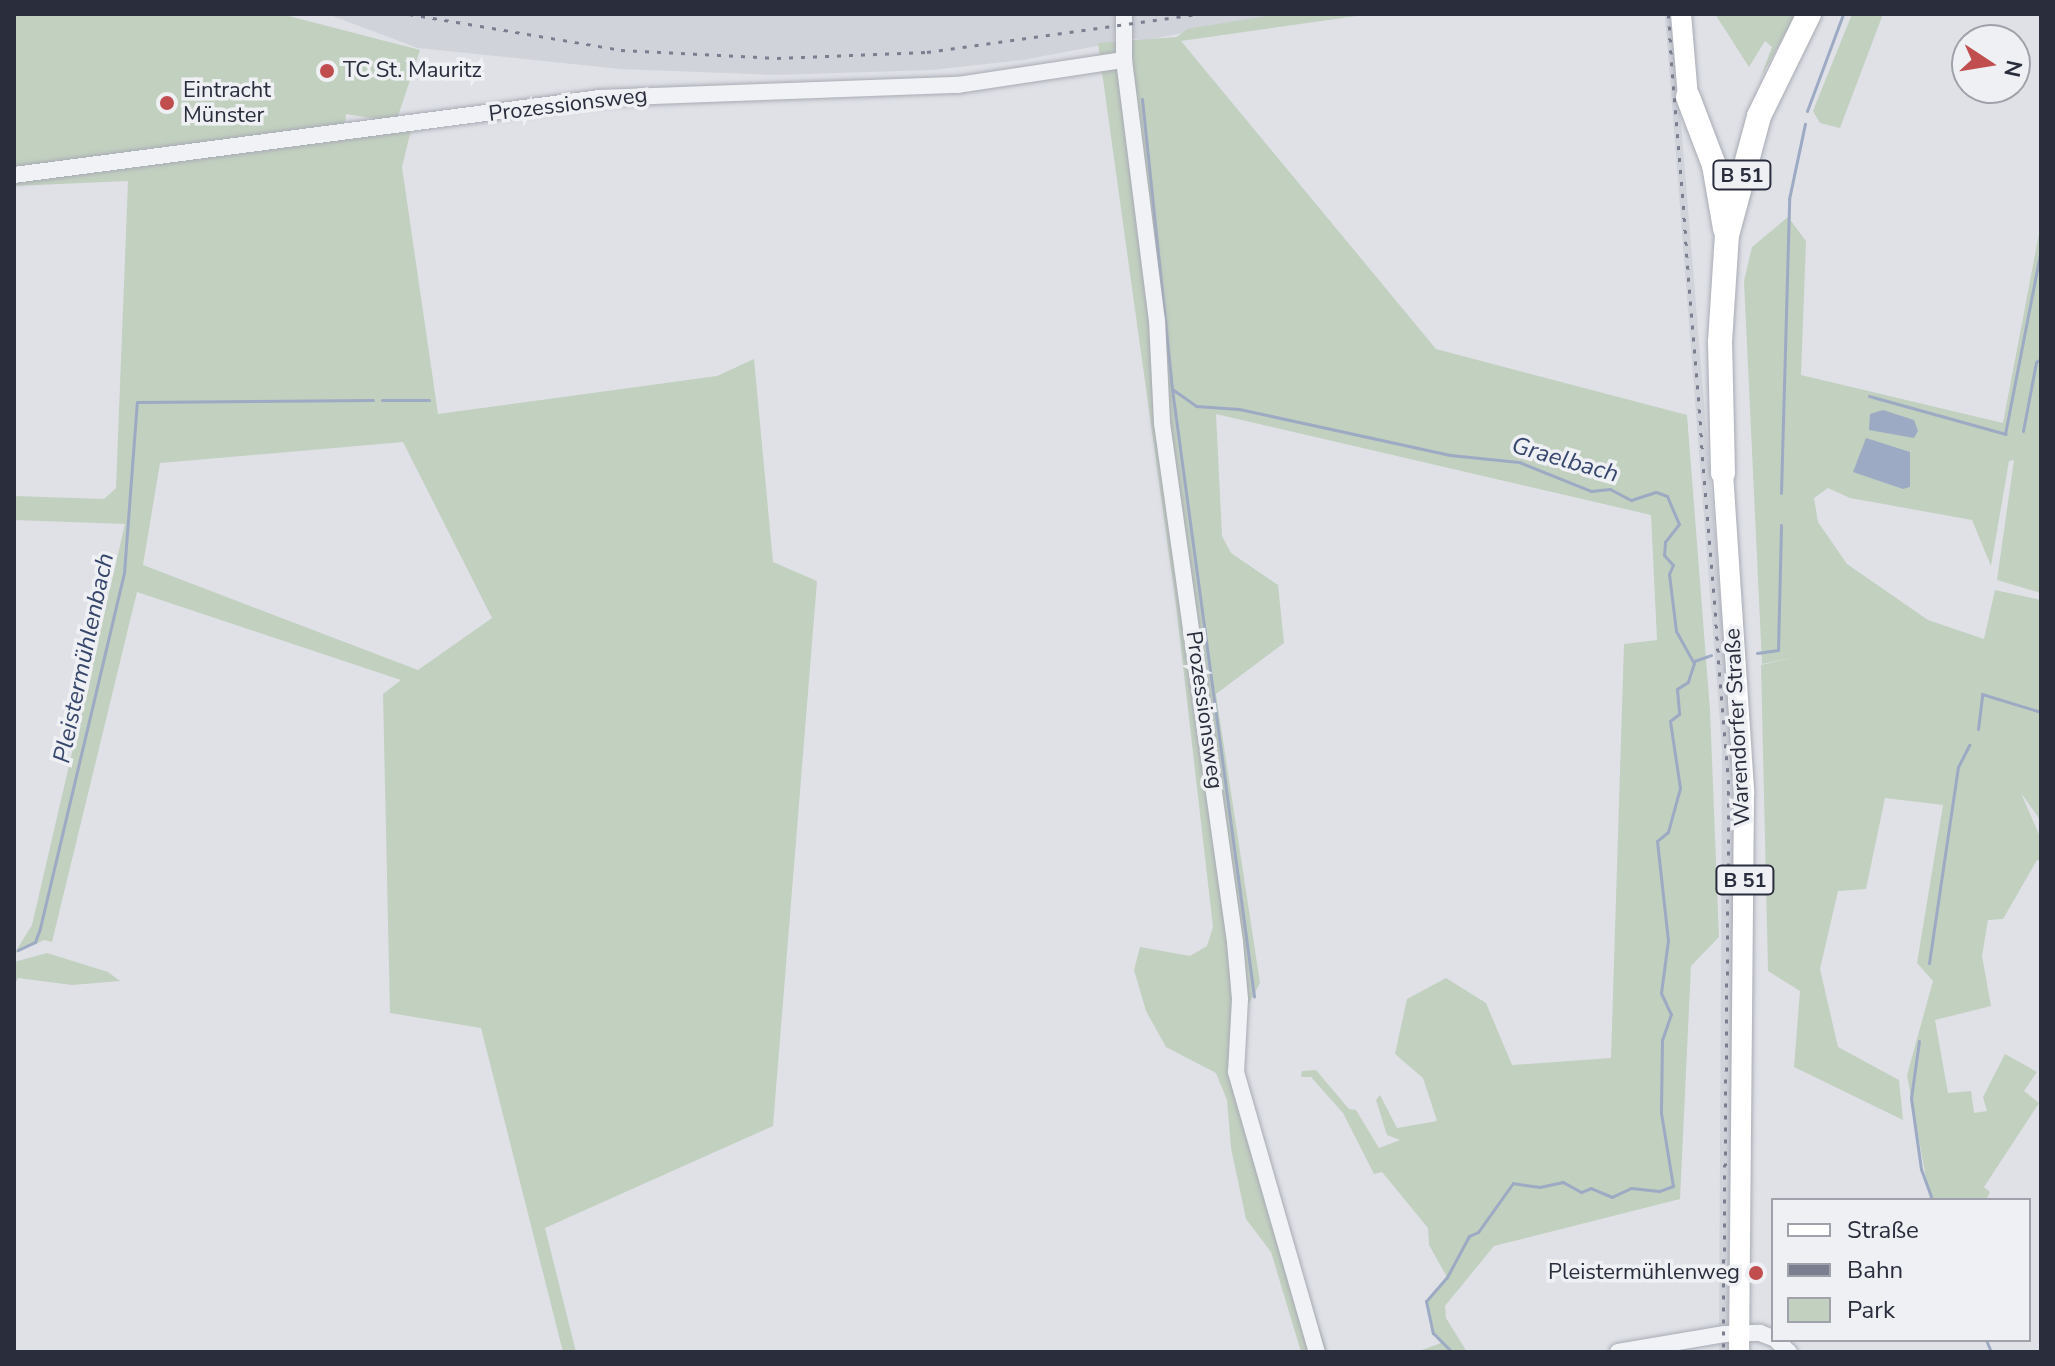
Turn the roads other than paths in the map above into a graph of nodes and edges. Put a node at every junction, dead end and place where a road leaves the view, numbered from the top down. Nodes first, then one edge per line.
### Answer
1 (1124, 14) edge
2 (1681, 14) edge
3 (1809, 14) edge
4 (1124, 60) junction
5 (1688, 97) joint
6 (14, 175) edge
7 (1727, 235) junction
8 (1723, 473) joint
9 (1771, 1339) edge
10 (1739, 1342) edge
11 (1317, 1352) edge
12 (1618, 1352) edge

1 - 4 street, Prozessionsweg
2 - 5 main road
3 - 7 highway, B 51
4 - 6 street, Prozessionsweg
4 - 11 street, Prozessionsweg
5 - 7 highway
7 - 8 highway, Warendorfer Straße / B 51
8 - 10 main road, Warendorfer Straße / B 51
9 - 10 street
10 - 12 street

